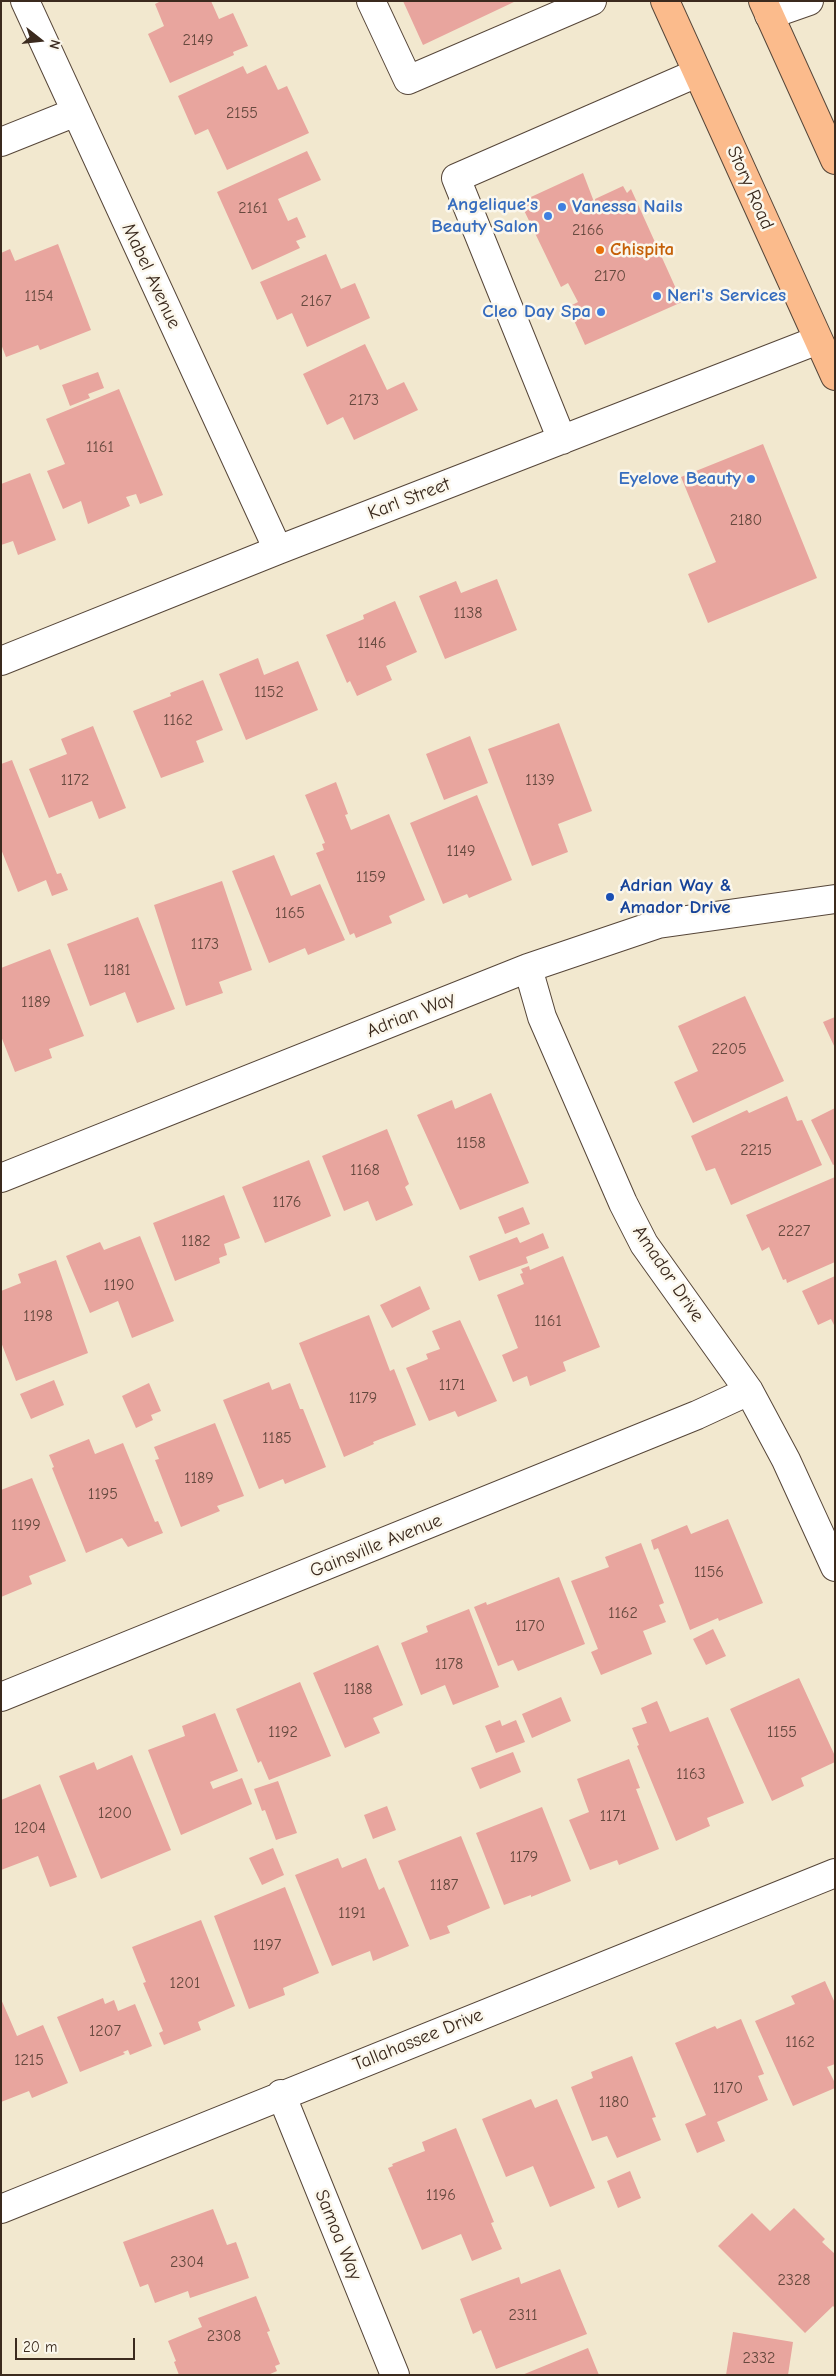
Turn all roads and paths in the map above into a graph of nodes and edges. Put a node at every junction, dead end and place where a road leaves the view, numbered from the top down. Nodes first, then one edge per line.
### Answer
1 (25, 1) edge
2 (371, 1) edge
3 (592, 1) edge
4 (665, 1) edge
5 (746, 1) edge
6 (809, 1) edge
7 (766, 8) edge
8 (697, 73) junction
9 (76, 112) junction
10 (1, 142) edge
11 (835, 160) edge
12 (818, 340) junction
13 (835, 376) edge
14 (562, 440) junction
15 (278, 550) junction
16 (1, 661) edge
17 (835, 899) edge
18 (528, 968) junction
19 (1, 1178) edge
20 (749, 1391) junction
21 (835, 1567) edge
22 (1, 1697) edge
23 (835, 1873) edge
24 (281, 2094) junction
25 (1, 2209) edge
26 (395, 2375) edge

1 - 9 street, Mabel Avenue
2 - 3 street
4 - 8 main road, Story Road
5 - 7 main road
6 - 7 street
7 - 11 main road
8 - 12 main road, Story Road
8 - 14 street
9 - 10 street
9 - 15 street, Mabel Avenue
12 - 13 main road, Story Road
12 - 14 street, Karl Street
14 - 15 street, Karl Street
15 - 16 street, Karl Street
17 - 18 street, Adrian Way
18 - 19 street, Adrian Way
18 - 20 street, Amador Drive
20 - 21 street, Amador Drive
20 - 22 street, Gainsville Avenue
23 - 24 street, Tallahassee Drive
24 - 25 street, Tallahassee Drive
24 - 26 street, Samoa Way

